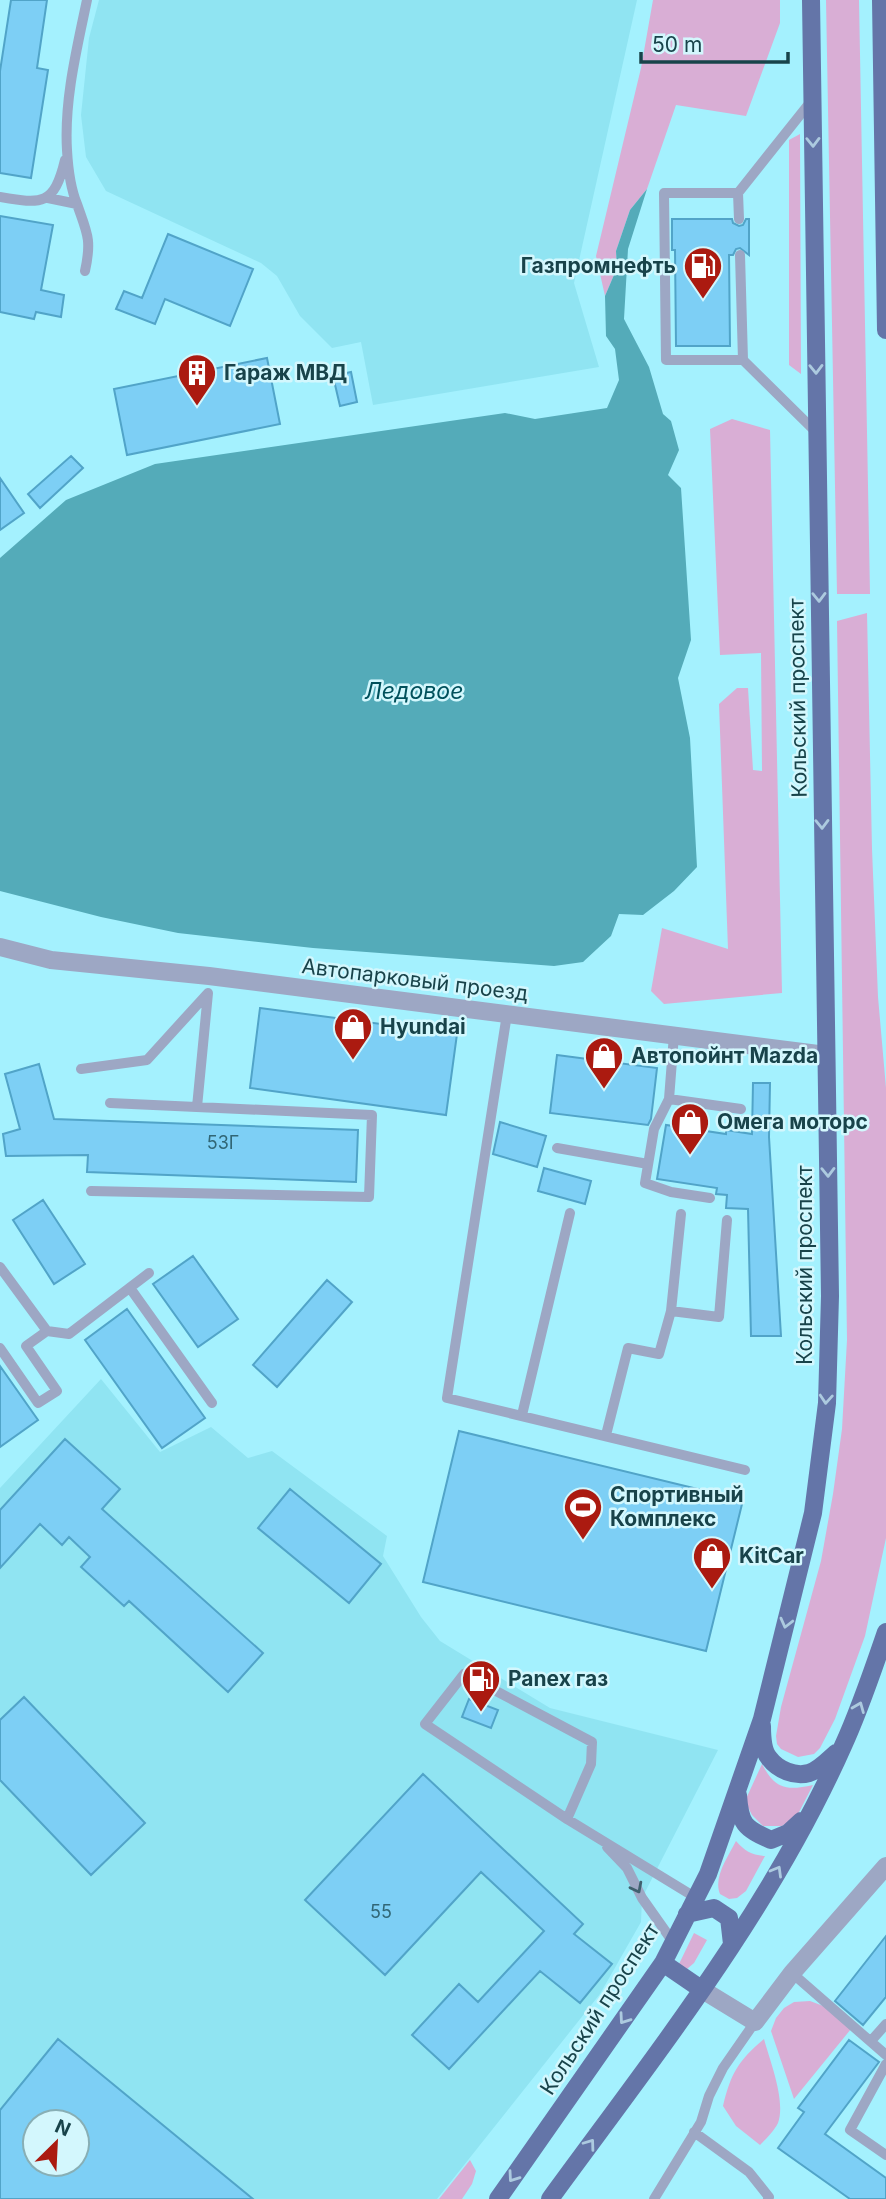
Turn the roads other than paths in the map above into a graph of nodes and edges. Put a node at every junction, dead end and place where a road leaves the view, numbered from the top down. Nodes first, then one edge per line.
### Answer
1 (87, 0) edge
2 (811, 0) edge
3 (881, 0) edge
4 (813, 99) junction
5 (67, 149) junction
6 (738, 193) junction
7 (0, 197) edge
8 (48, 198) junction
9 (76, 204) junction
10 (739, 219) dead end
11 (740, 255) dead end
12 (85, 271) dead end
13 (886, 330) edge
14 (743, 360) junction
15 (816, 432) junction
16 (0, 947) edge
17 (208, 984) junction
18 (507, 1014) junction
19 (674, 1035) junction
20 (826, 1055) junction
21 (81, 1069) dead end
22 (669, 1098) junction
23 (110, 1103) dead end
24 (197, 1107) junction
25 (741, 1109) dead end
26 (557, 1148) dead end
27 (648, 1164) junction
28 (91, 1191) dead end
29 (710, 1199) dead end
30 (570, 1213) dead end
31 (681, 1214) dead end
32 (727, 1220) dead end
33 (0, 1267) edge
34 (149, 1273) dead end
35 (130, 1288) junction
36 (671, 1311) junction
37 (47, 1331) junction
38 (0, 1348) edge
39 (212, 1404) dead end
40 (522, 1415) junction
41 (606, 1436) junction
42 (746, 1471) dead end
43 (886, 1632) edge
44 (762, 1719) junction
45 (843, 1747) junction
46 (737, 1791) junction
47 (810, 1813) junction
48 (567, 1819) junction
49 (597, 1837) junction
50 (886, 1866) edge
51 (692, 1906) junction
52 (736, 1923) junction
53 (673, 1942) junction
54 (663, 1963) junction
55 (792, 1973) junction
56 (701, 1989) junction
57 (755, 2022) junction
58 (886, 2024) edge
59 (871, 2041) junction
60 (886, 2055) edge
61 (886, 2064) edge
62 (694, 2132) junction
63 (886, 2155) edge
64 (770, 2198) edge
65 (498, 2199) edge
66 (550, 2199) edge
67 (654, 2199) edge

1 - 5 lane
2 - 4 main road, Кольский проспект
3 - 13 main road
4 - 6 lane
4 -> 15 main road, Кольский проспект
5 - 8 lane
5 - 9 lane
6 - 10 lane
6 - 14 lane
7 - 8 lane
8 - 9 lane
9 - 12 lane
11 - 14 lane
14 - 15 lane
15 -> 20 main road, Кольский проспект
16 - 17 street, Автопарковый проезд
17 - 18 street, Автопарковый проезд
17 - 21 lane
17 - 24 lane
18 - 19 street, Автопарковый проезд
18 - 40 lane
19 - 20 street, Автопарковый проезд
19 - 22 lane
20 -> 44 main road, Кольский проспект
22 - 25 lane
22 - 27 lane
23 - 24 lane
24 - 28 lane
26 - 27 lane
27 - 29 lane
30 - 40 lane
31 - 36 lane
32 - 36 lane
33 - 37 lane
34 - 35 lane
35 - 37 lane
35 - 39 lane
36 - 41 lane
37 - 38 lane
40 - 41 lane
41 - 42 lane
45 -> 43 main road
44 - 45 main road
44 - 46 main road, Кольский проспект
45 - 47 main road
46 - 47 main road
46 - 51 main road, Кольский проспект
52 -> 47 main road
48 - 48 lane
48 - 49 lane
49 - 51 lane
49 -> 53 lane
50 - 55 street
51 - 52 main road
51 - 53 main road, Кольский проспект
52 - 56 main road
53 - 54 main road, Кольский проспект
54 - 56 main road
54 -> 65 main road, Кольский проспект
55 - 57 street
55 - 59 lane
56 - 57 street
66 -> 56 main road
57 - 62 lane
58 - 59 lane
59 - 60 lane
61 - 63 lane
62 - 64 lane
62 - 67 lane

